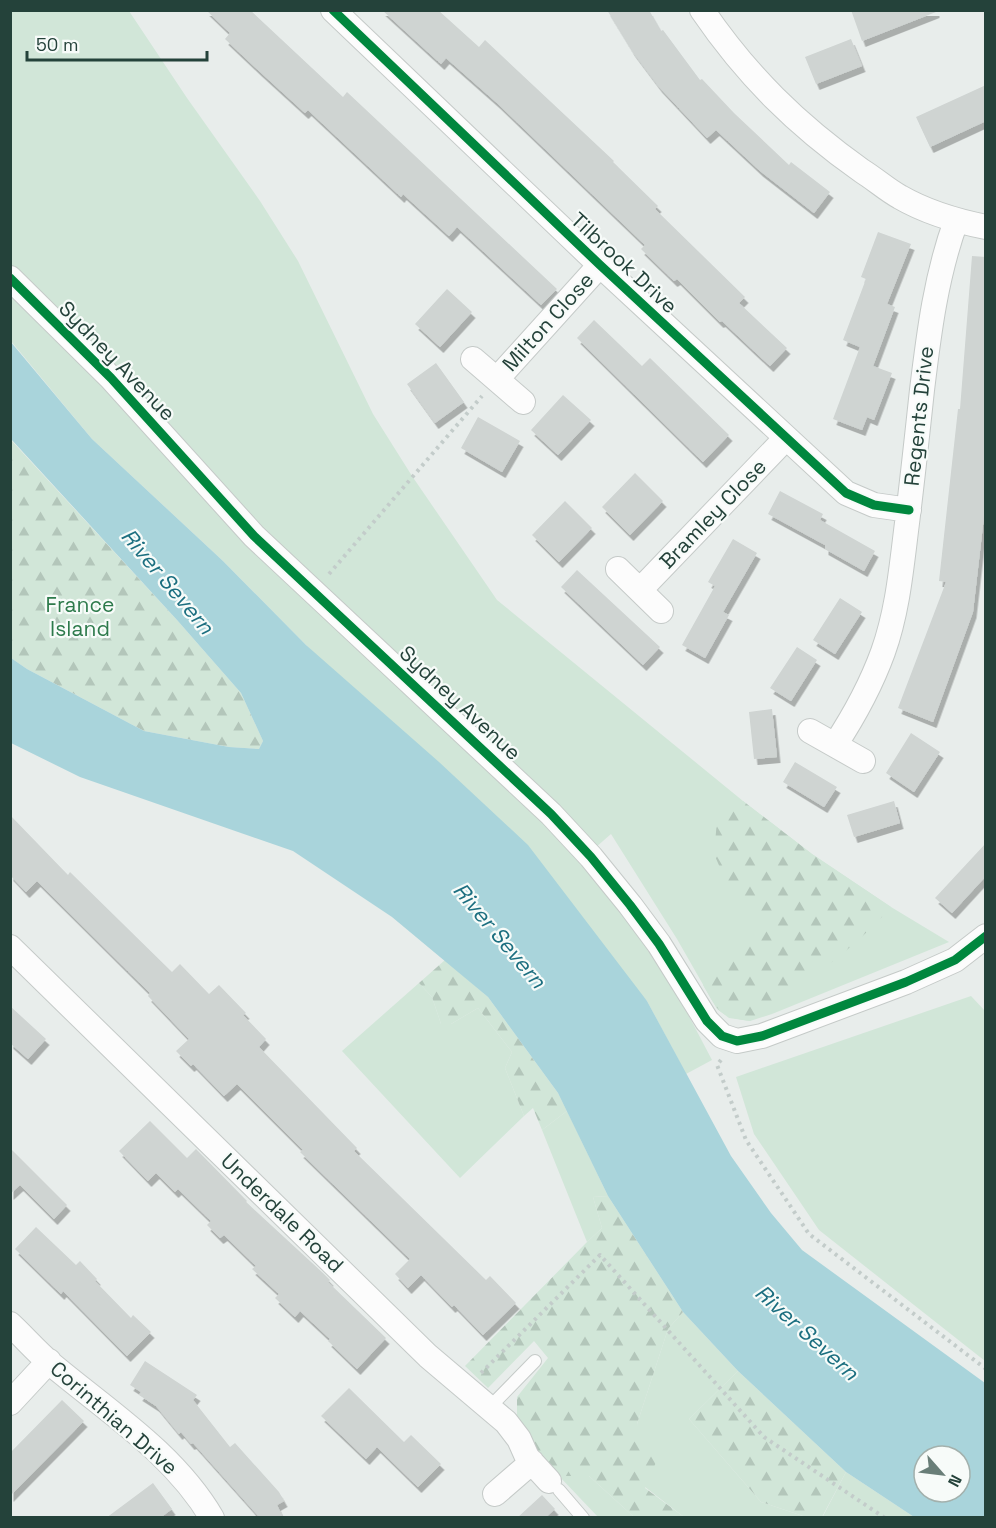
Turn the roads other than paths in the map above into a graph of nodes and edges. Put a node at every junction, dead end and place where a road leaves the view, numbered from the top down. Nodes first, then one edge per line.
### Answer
1 (333, 10) edge
2 (702, 10) edge
3 (956, 221) junction
4 (986, 227) edge
5 (600, 265) junction
6 (10, 278) edge
7 (473, 359) dead end
8 (496, 379) junction
9 (523, 402) dead end
10 (786, 438) junction
11 (909, 510) junction
12 (618, 569) dead end
13 (640, 590) junction
14 (661, 611) dead end
15 (810, 731) dead end
16 (835, 745) junction
17 (863, 761) dead end
18 (986, 936) edge
19 (13, 955) edge
20 (10, 1324) edge
21 (49, 1361) junction
22 (535, 1361) dead end
23 (10, 1403) edge
24 (490, 1407) junction
25 (532, 1462) junction
26 (554, 1486) joint
27 (495, 1494) dead end
28 (212, 1518) edge
29 (583, 1518) edge

1 - 5 street, Tilbrook Drive
2 - 3 street
3 - 4 street
3 - 11 street, Regents Drive
5 - 8 street, Milton Close
5 - 10 street, Tilbrook Drive
6 - 18 street, Sydney Avenue
7 - 8 street, Milton Close
8 - 9 street, Milton Close
10 - 11 street, Tilbrook Drive
10 - 13 street, Bramley Close
11 - 16 street, Regents Drive
12 - 13 street
13 - 14 street
15 - 16 street
16 - 17 street
19 - 24 street, Underdale Road
20 - 21 street, Corinthian Drive
21 - 23 street
21 - 28 street, Corinthian Drive
22 - 24 lane
24 - 25 street, Underdale Road
25 - 26 street, Underdale Road
25 - 27 street
26 - 29 lane

